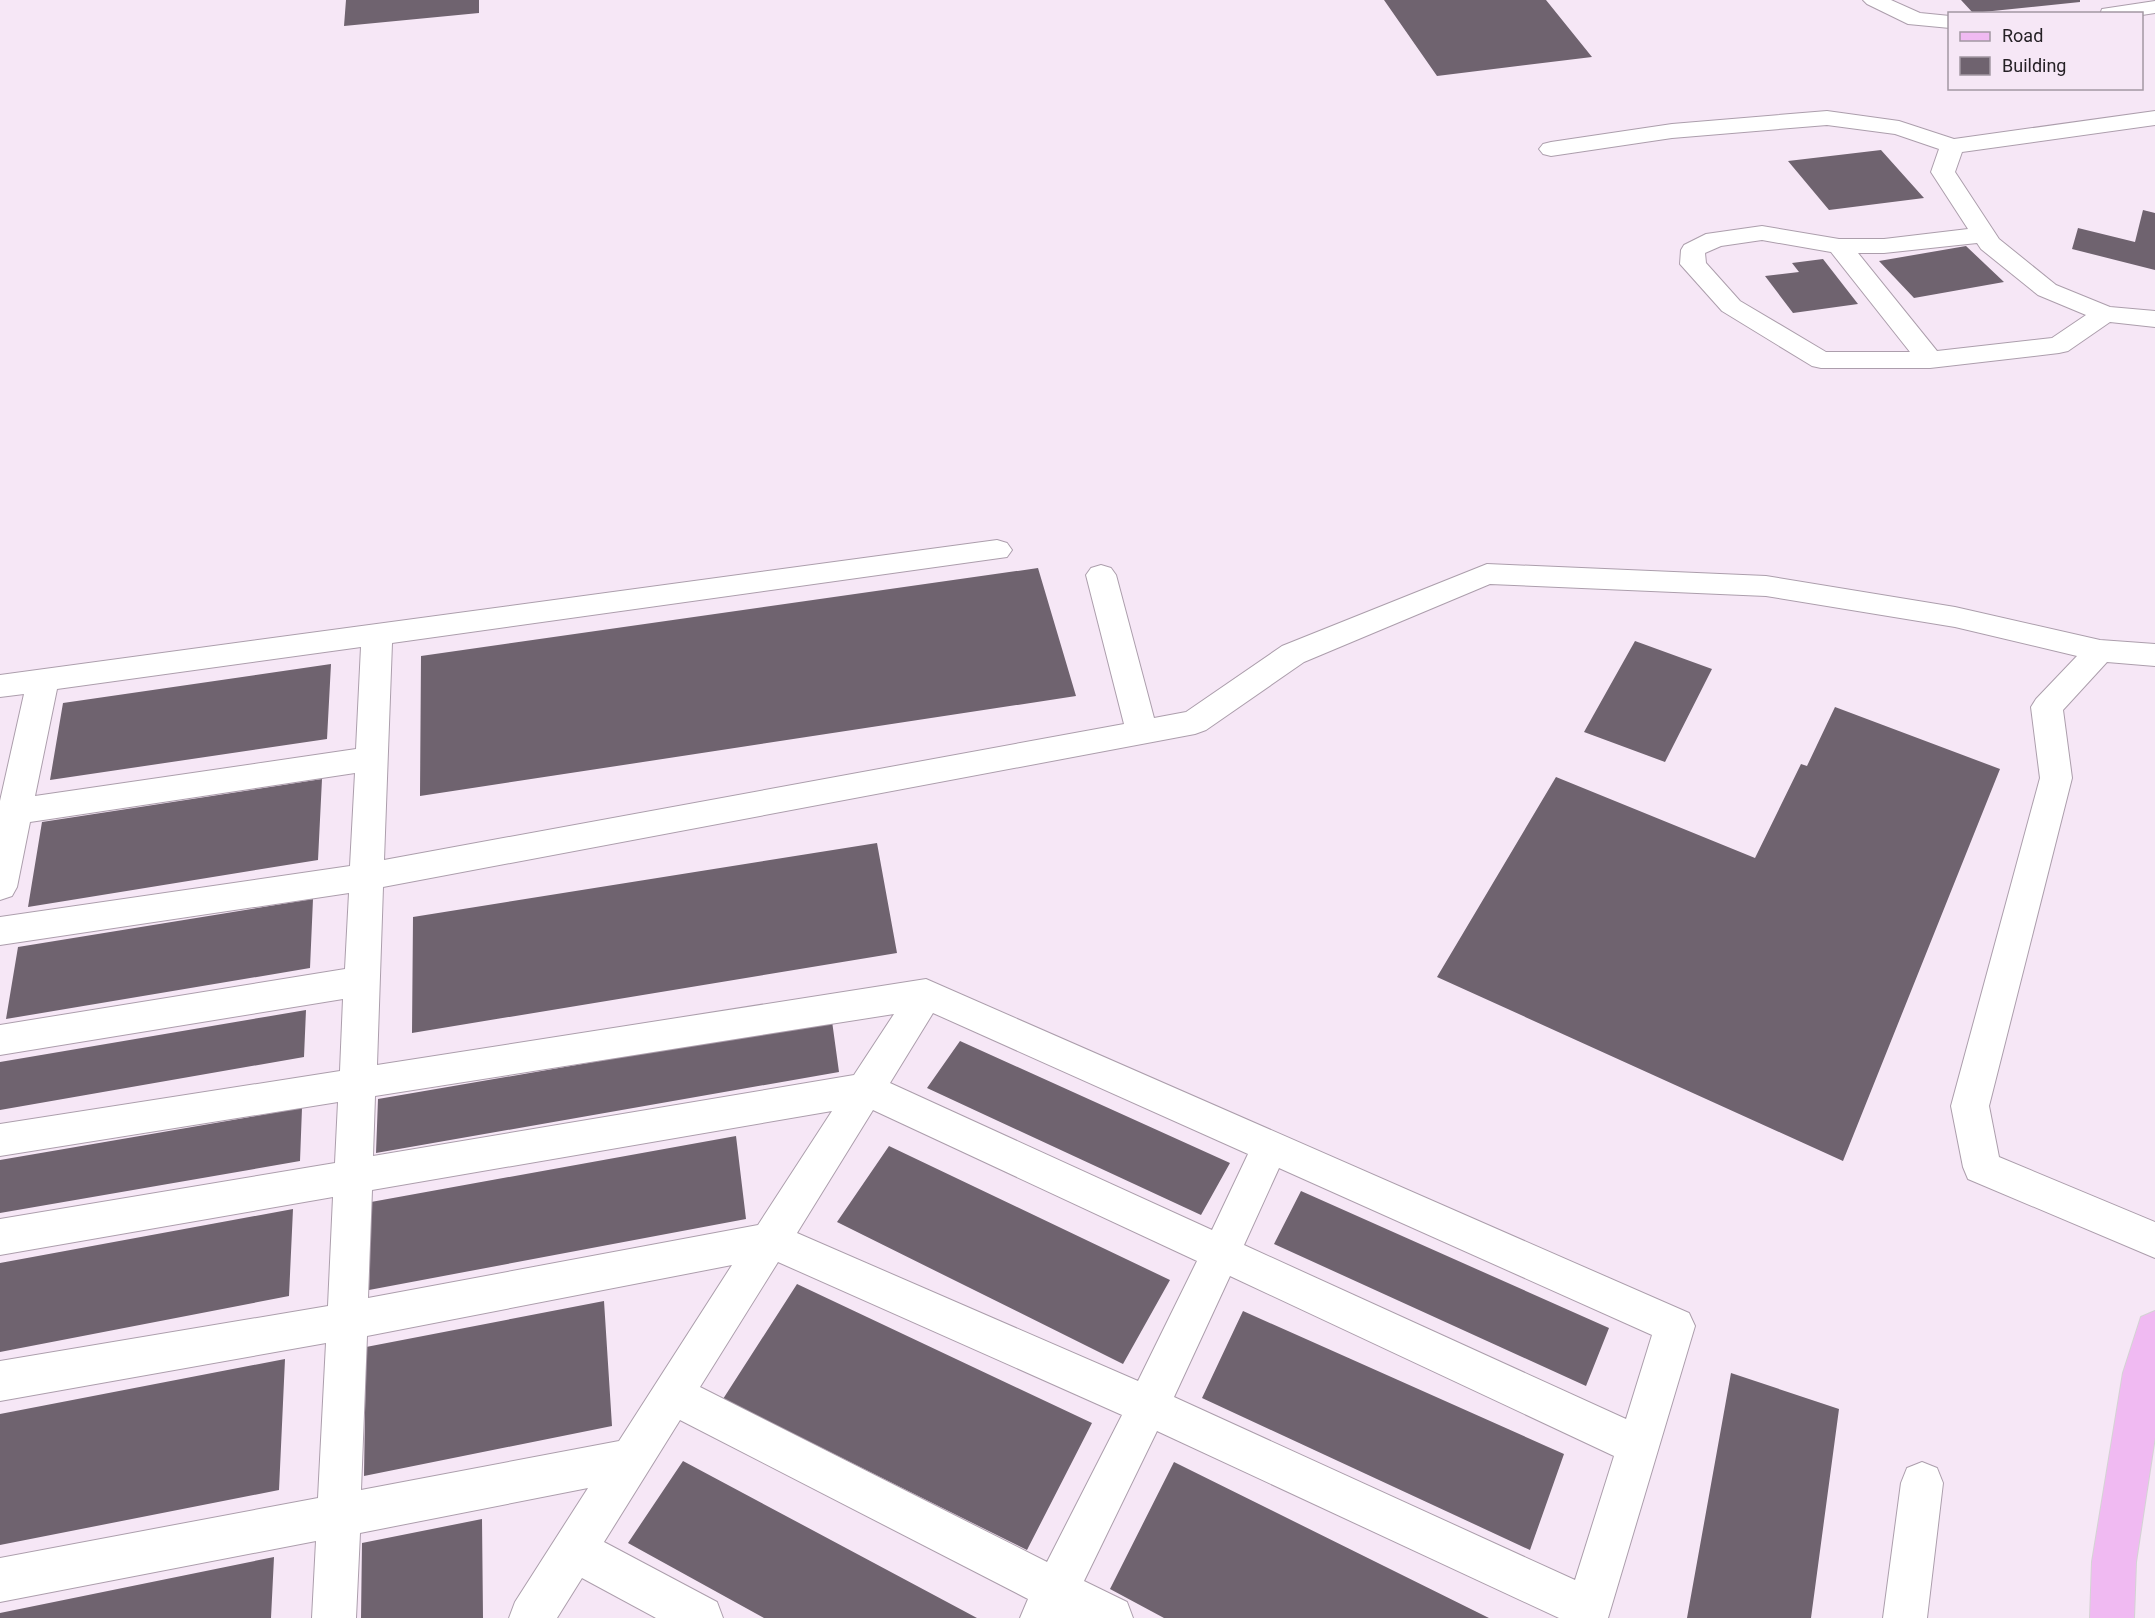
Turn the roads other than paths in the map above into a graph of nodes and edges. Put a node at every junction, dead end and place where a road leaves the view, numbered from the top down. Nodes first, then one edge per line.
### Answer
1 (1874, 0) edge
2 (2155, 7) edge
3 (2123, 12) edge
4 (1948, 22) edge
5 (2155, 118) edge
6 (1952, 146) junction
7 (1551, 149) dead end
8 (1983, 235) junction
9 (1839, 246) junction
10 (2105, 314) junction
11 (2155, 319) edge
12 (1930, 360) junction
13 (997, 550) dead end
14 (1101, 575) dead end
15 (377, 635) junction
16 (2100, 651) junction
17 (2155, 655) edge
18 (43, 680) junction
19 (0, 686) edge
20 (1142, 732) junction
21 (372, 759) junction
22 (8, 812) edge
23 (366, 877) junction
24 (0, 887) edge
25 (0, 931) edge
26 (362, 981) junction
27 (926, 994) junction
28 (0, 1040) edge
29 (358, 1083) junction
30 (866, 1089) junction
31 (0, 1140) edge
32 (1270, 1148) junction
33 (354, 1176) junction
34 (0, 1237) edge
35 (771, 1240) junction
36 (2155, 1240) edge
37 (1221, 1252) junction
38 (347, 1321) junction
39 (2155, 1330) edge
40 (0, 1381) edge
41 (673, 1395) junction
42 (1148, 1406) junction
43 (2147, 1406) edge
44 (1639, 1446) junction
45 (633, 1458) junction
46 (1922, 1483) dead end
47 (338, 1515) junction
48 (574, 1550) junction
49 (0, 1580) edge
50 (1048, 1604) edge
51 (1587, 1614) edge
52 (334, 1618) edge
53 (531, 1618) edge
54 (701, 1618) edge
55 (1112, 1618) edge
56 (1905, 1618) edge
57 (2112, 1618) edge

1 - 4 lane
2 - 3 lane
5 - 6 lane
6 - 7 lane
6 - 8 lane
8 - 9 lane
8 - 10 lane
9 - 12 lane
9 - 12 lane
10 - 11 lane
10 - 12 lane
13 - 15 lane
14 - 20 lane
15 - 18 lane
15 - 21 lane
16 - 17 lane
16 - 20 lane
16 - 36 lane
18 - 19 lane
18 - 22 lane
20 - 23 lane
21 - 22 lane
21 - 23 lane
22 - 24 lane
23 - 25 lane
23 - 26 lane
26 - 28 lane
26 - 29 lane
27 - 29 lane
27 - 30 lane
27 - 32 lane
29 - 31 lane
29 - 33 lane
30 - 33 lane
30 - 35 lane
30 - 37 lane
32 - 37 lane
32 - 44 lane
33 - 34 lane
33 - 38 lane
35 - 38 lane
35 - 41 lane
35 - 42 lane
37 - 42 lane
37 - 44 lane
38 - 40 lane
38 - 47 lane
39 - 43 main road
41 - 45 lane
41 - 50 lane
42 - 50 lane
42 - 51 lane
43 - 57 main road
44 - 51 lane
45 - 47 lane
45 - 48 lane
46 - 56 lane
47 - 49 lane
47 - 52 lane
48 - 53 lane
48 - 54 lane
50 - 55 lane

